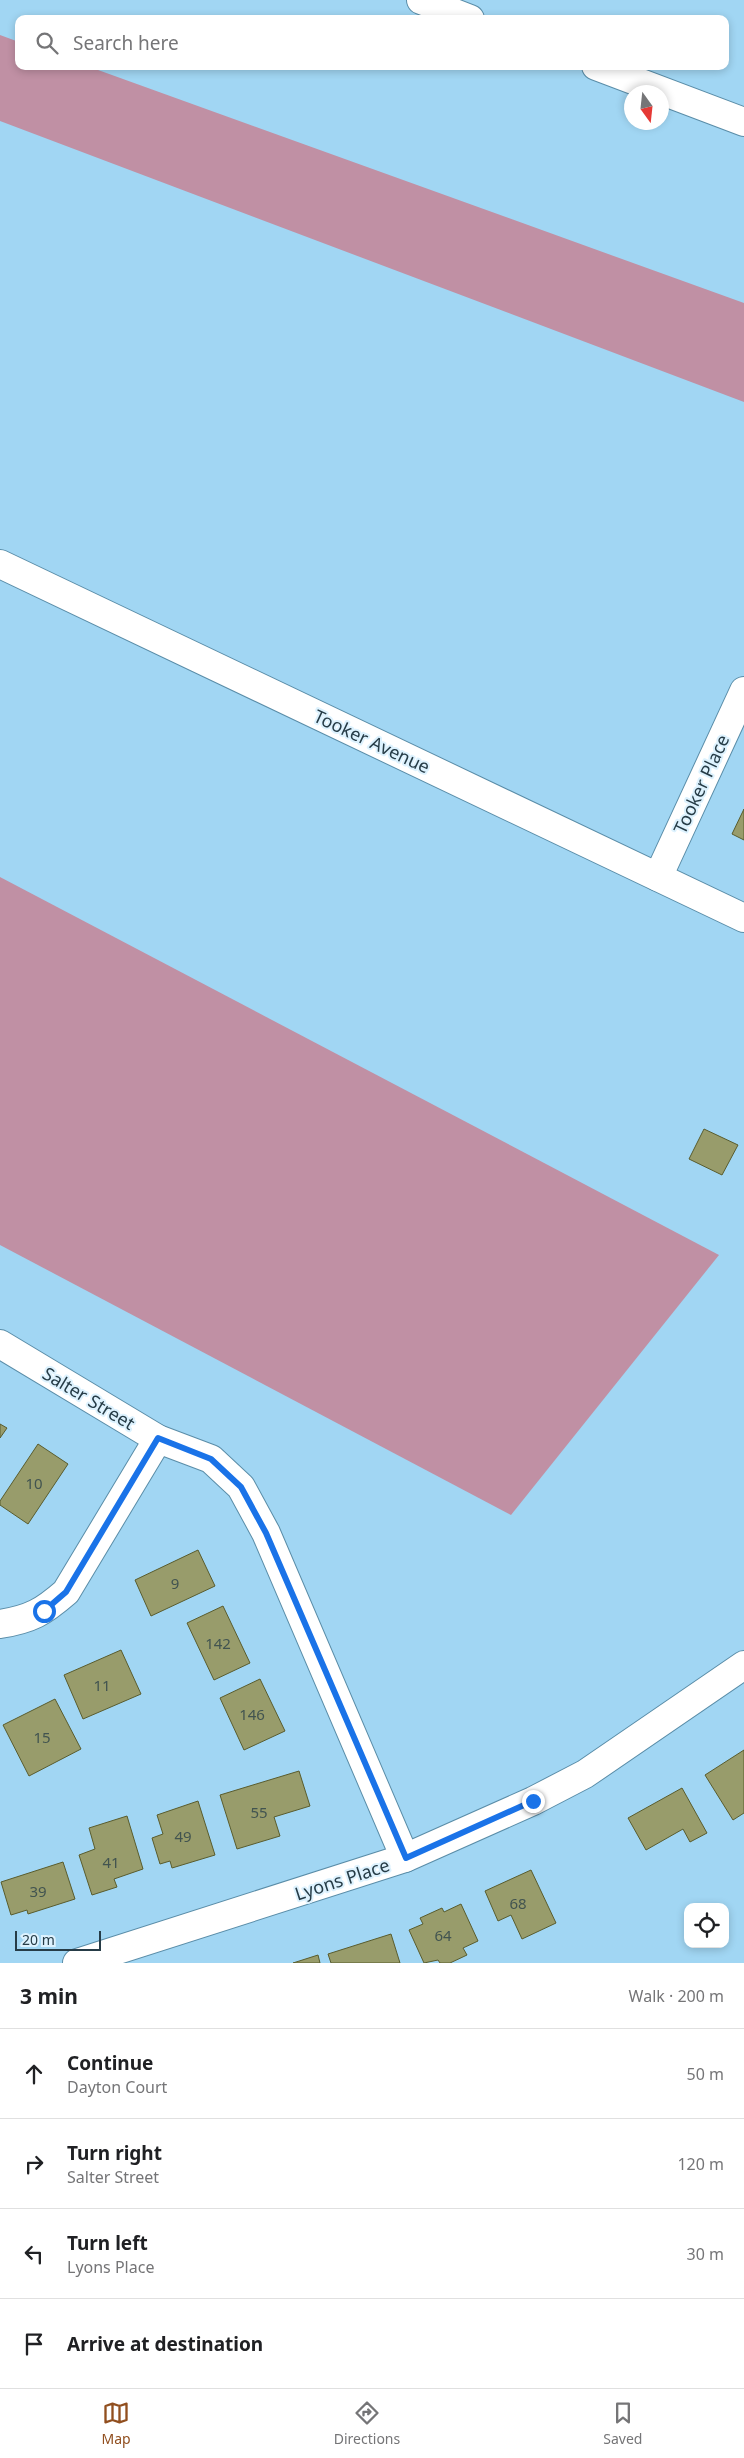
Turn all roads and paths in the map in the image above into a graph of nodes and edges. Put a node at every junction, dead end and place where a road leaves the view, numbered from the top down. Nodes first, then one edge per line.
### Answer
1 (421, 0) edge
2 (460, 15) edge
3 (607, 70) edge
4 (744, 122) edge
5 (0, 564) edge
6 (744, 691) edge
7 (658, 877) junction
8 (744, 918) edge
9 (0, 1344) edge
10 (158, 1438) junction
11 (0, 1624) edge
12 (744, 1665) edge
13 (406, 1858) junction
14 (77, 1963) edge

1 - 2 street
3 - 4 street
5 - 7 street, Tooker Avenue
6 - 7 street, Tooker Place
7 - 8 street, Tooker Avenue
9 - 10 street, Salter Street
10 - 11 street
10 - 13 street, Salter Street
12 - 13 street, Lyons Place
13 - 14 street, Lyons Place

